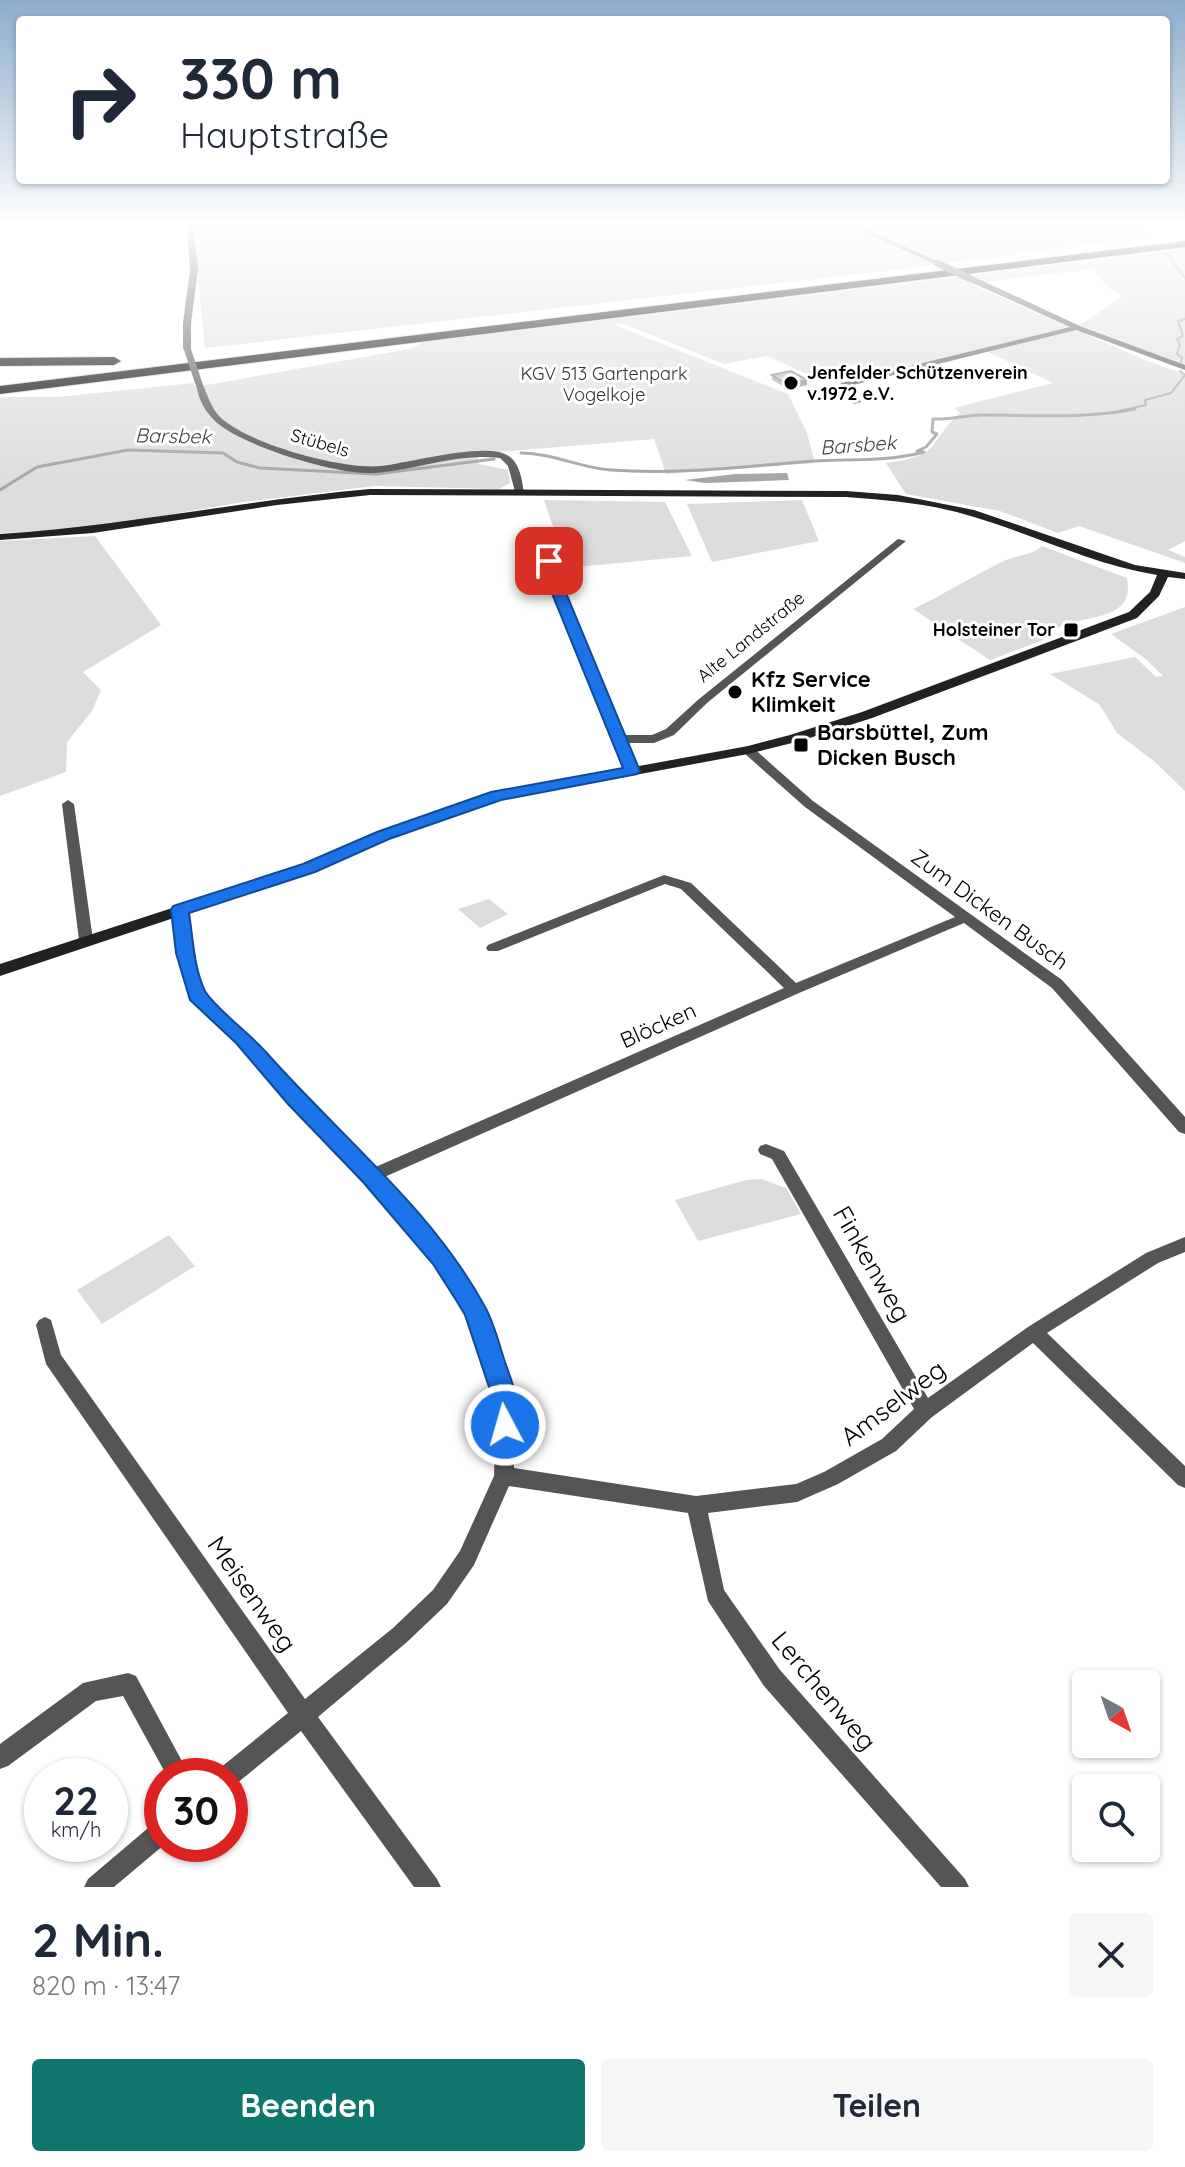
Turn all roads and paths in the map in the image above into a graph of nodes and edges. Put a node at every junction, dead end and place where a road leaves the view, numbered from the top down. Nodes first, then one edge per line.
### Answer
1 (188, 313) edge
2 (588, 313) edge
3 (621, 313) edge
4 (1045, 313) edge
5 (1077, 328) junction
6 (457, 334) junction
7 (169, 359) junction
8 (0, 362) edge
9 (1185, 368) edge
10 (0, 375) edge
11 (0, 392) edge
12 (857, 402) dead end
13 (519, 493) junction
14 (0, 537) edge
15 (901, 541) dead end
16 (549, 554) dead end
17 (1163, 574) junction
18 (1185, 576) edge
19 (1145, 585) junction
20 (617, 739) junction
21 (748, 750) junction
22 (632, 771) junction
23 (68, 804) dead end
24 (180, 910) junction
25 (965, 918) junction
26 (86, 940) junction
27 (493, 948) dead end
28 (0, 970) edge
29 (794, 989) junction
30 (1185, 1128) edge
31 (766, 1150) dead end
32 (371, 1176) junction
33 (1185, 1244) edge
34 (45, 1325) dead end
35 (1034, 1332) junction
36 (925, 1411) junction
37 (504, 1476) junction
38 (1185, 1479) edge
39 (696, 1505) junction
40 (303, 1715) junction
41 (0, 1758) edge
42 (169, 1758) edge
43 (248, 1760) edge
44 (144, 1846) edge
45 (96, 1887) edge
46 (429, 1887) edge
47 (957, 1887) edge

1 - 13 street, Stübels, bridge
2 - 7 highway
3 - 6 highway
4 - 5 street, bridge
5 - 9 street
5 - 12 street
6 - 11 highway
6 - 11 highway
7 - 8 highway
7 - 10 highway
13 - 14 main road
13 - 19 main road
15 - 20 street, Alte Landstraße
16 - 20 street
17 - 18 main road
17 - 19 main road
17 - 19 main road
19 - 21 main road
20 - 22 street
21 - 22 main road
21 - 25 street, Zum Dicken Busch
22 - 24 main road
23 - 26 street
24 - 26 main road
24 - 32 street
25 - 29 street, Blöcken
25 - 30 street, Zum Dicken Busch
26 - 28 main road
27 - 29 street
29 - 32 street, Blöcken
31 - 36 street, Finkenweg
32 - 37 street
33 - 35 street, Amselweg
34 - 40 street, Meisenweg
35 - 36 street, Amselweg
35 - 38 street
36 - 39 street, Amselweg
37 - 39 street, Amselweg
37 - 40 street
39 - 47 street, Lerchenweg
40 - 43 street
40 - 46 street, Meisenweg
41 - 42 street
44 - 45 street

